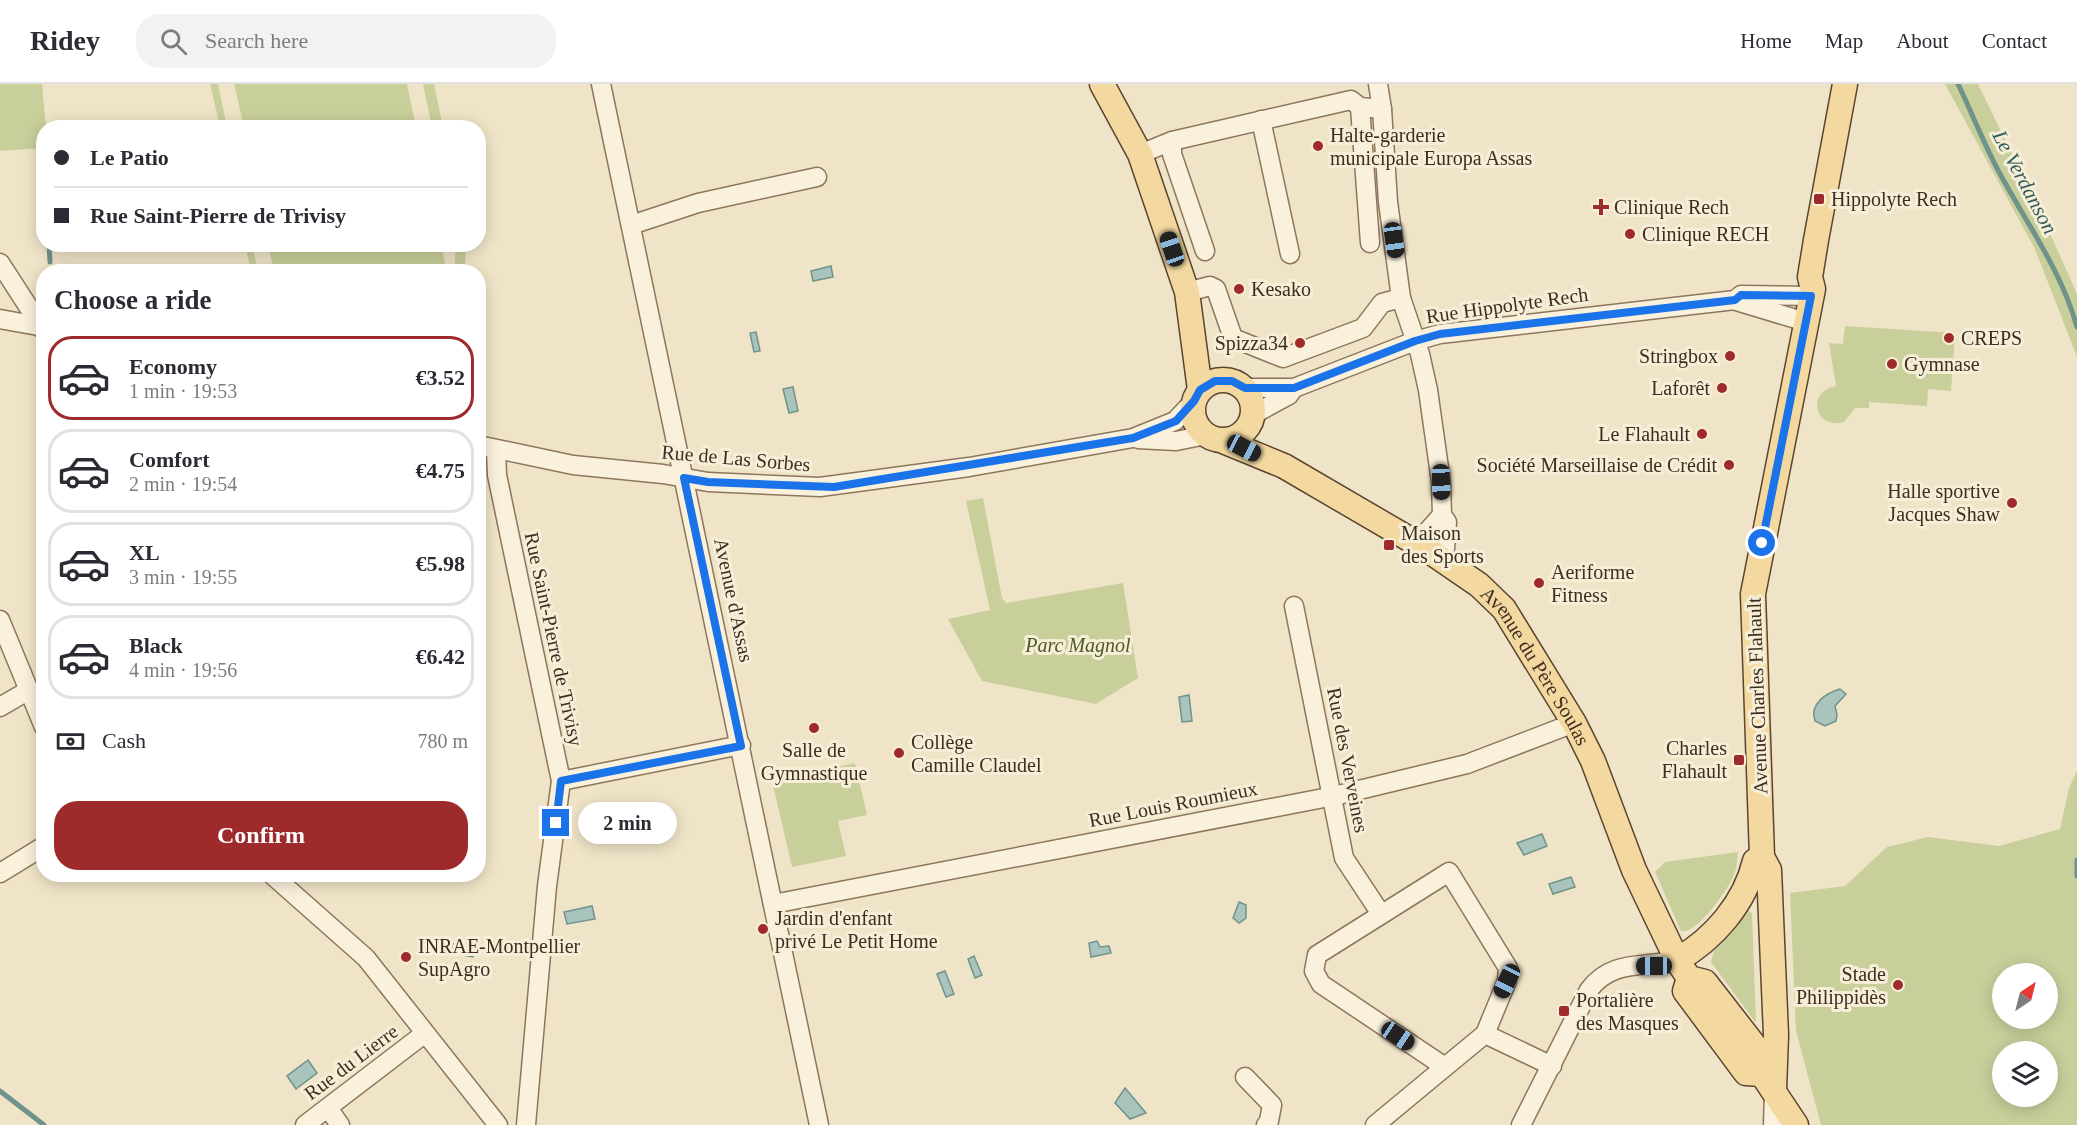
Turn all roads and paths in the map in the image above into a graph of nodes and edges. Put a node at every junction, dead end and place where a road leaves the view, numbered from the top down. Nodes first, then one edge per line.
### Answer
1 (602, 84) edge
2 (1102, 84) edge
3 (1378, 84) edge
4 (1845, 84) edge
5 (1860, 84) edge
6 (1360, 107) junction
7 (1382, 109) junction
8 (1261, 120) junction
9 (1172, 141) junction
10 (1140, 154) junction
11 (817, 177) dead end
12 (631, 225) junction
13 (1370, 243) dead end
14 (1205, 251) dead end
15 (1290, 254) dead end
16 (0, 262) edge
17 (1187, 292) junction
18 (1812, 292) junction
19 (1401, 298) junction
20 (1735, 300) junction
21 (36, 317) edge
22 (0, 318) edge
23 (1806, 322) junction
24 (1193, 324) junction
25 (36, 326) edge
26 (1415, 341) junction
27 (1234, 384) junction
28 (1294, 388) junction
29 (1197, 396) junction
30 (1253, 417) junction
31 (1133, 438) junction
32 (1214, 438) junction
33 (487, 447) edge
34 (1284, 466) junction
35 (684, 478) junction
36 (1442, 515) junction
37 (1417, 543) junction
38 (1442, 558) junction
39 (1294, 606) dead end
40 (0, 621) edge
41 (28, 690) junction
42 (0, 707) edge
43 (36, 708) edge
44 (1574, 723) junction
45 (741, 746) junction
46 (561, 781) junction
47 (1334, 796) junction
48 (36, 851) edge
49 (1762, 857) junction
50 (0, 873) edge
51 (280, 882) edge
52 (773, 903) junction
53 (1381, 914) junction
54 (1683, 969) junction
55 (424, 1034) junction
56 (1485, 1034) junction
57 (1552, 1066) junction
58 (1445, 1067) junction
59 (1245, 1077) dead end
60 (1768, 1082) junction
61 (328, 1108) junction
62 (305, 1125) edge
63 (340, 1125) edge
64 (498, 1125) edge
65 (526, 1125) edge
66 (819, 1125) edge
67 (1266, 1125) edge
68 (1375, 1125) edge
69 (1521, 1125) edge
70 (1773, 1125) edge
71 (1796, 1125) edge

1 - 12 street, Avenue d'Assas
2 - 10 main road
3 - 7 street
4 - 18 main road, Avenue Charles Flahault
5 - 18 main road, Avenue Charles Flahault
6 - 7 street
6 - 8 street
6 - 13 street
7 - 19 street
8 - 9 street
8 - 15 street
9 - 10 street
9 - 14 street
10 - 17 main road
11 - 12 street
12 - 35 street, Avenue d'Assas
16 - 21 street
17 - 19 street
17 - 24 main road
18 - 20 street, Rue Hippolyte Rech
18 - 23 main road, Avenue Charles Flahault
19 - 26 street
20 - 23 street, Rue Hippolyte Rech
20 - 26 street, Rue Hippolyte Rech
22 - 25 street
23 - 49 main road, Avenue Charles Flahault
24 - 27 main road
24 - 29 main road
26 - 28 street, Rue Hippolyte Rech
26 - 36 street
27 - 28 street, Rue Hippolyte Rech
27 - 29 main road
27 - 30 main road
28 - 30 street, Rue Hippolyte Rech
29 - 31 street, Rue de Las Sorbes
29 - 32 main road
30 - 32 main road
30 - 34 main road, Avenue du Père Soulas
31 - 32 street, Rue de Las Sorbes
31 - 35 street, Rue de Las Sorbes
32 - 34 main road, Avenue du Père Soulas
33 - 35 street, Rue de Las Sorbes
33 - 46 street, Rue Saint-Pierre de Trivisy
34 - 37 main road, Avenue du Père Soulas
35 - 45 street, Avenue d'Assas
36 - 37 street
36 - 38 street
37 - 38 main road, Avenue du Père Soulas
38 - 44 main road, Avenue du Père Soulas
39 - 47 street, Rue des Verveines
40 - 41 street
41 - 42 street
41 - 43 street
44 - 47 street, Rue Louis Roumieux
44 - 54 main road, Avenue du Père Soulas
45 - 46 street
45 - 52 street, Avenue d'Assas
46 - 65 street, Rue Saint-Pierre de Trivisy
47 - 52 street, Rue Louis Roumieux
47 - 53 street, Rue des Verveines
48 - 50 street
49 - 54 main road, Avenue Charles Flahault
49 - 60 main road, Avenue Charles Flahault
51 - 55 street
52 - 66 street, Avenue d'Assas
53 - 56 street
53 - 58 street
54 - 57 street
54 - 60 main road, Avenue du Père Soulas
55 - 61 street, Rue du Lierre
55 - 64 street
56 - 57 street
56 - 58 street
57 - 69 street
58 - 68 street
59 - 67 street
60 - 70 street
60 - 71 main road
61 - 62 street, Rue du Lierre
61 - 63 street

